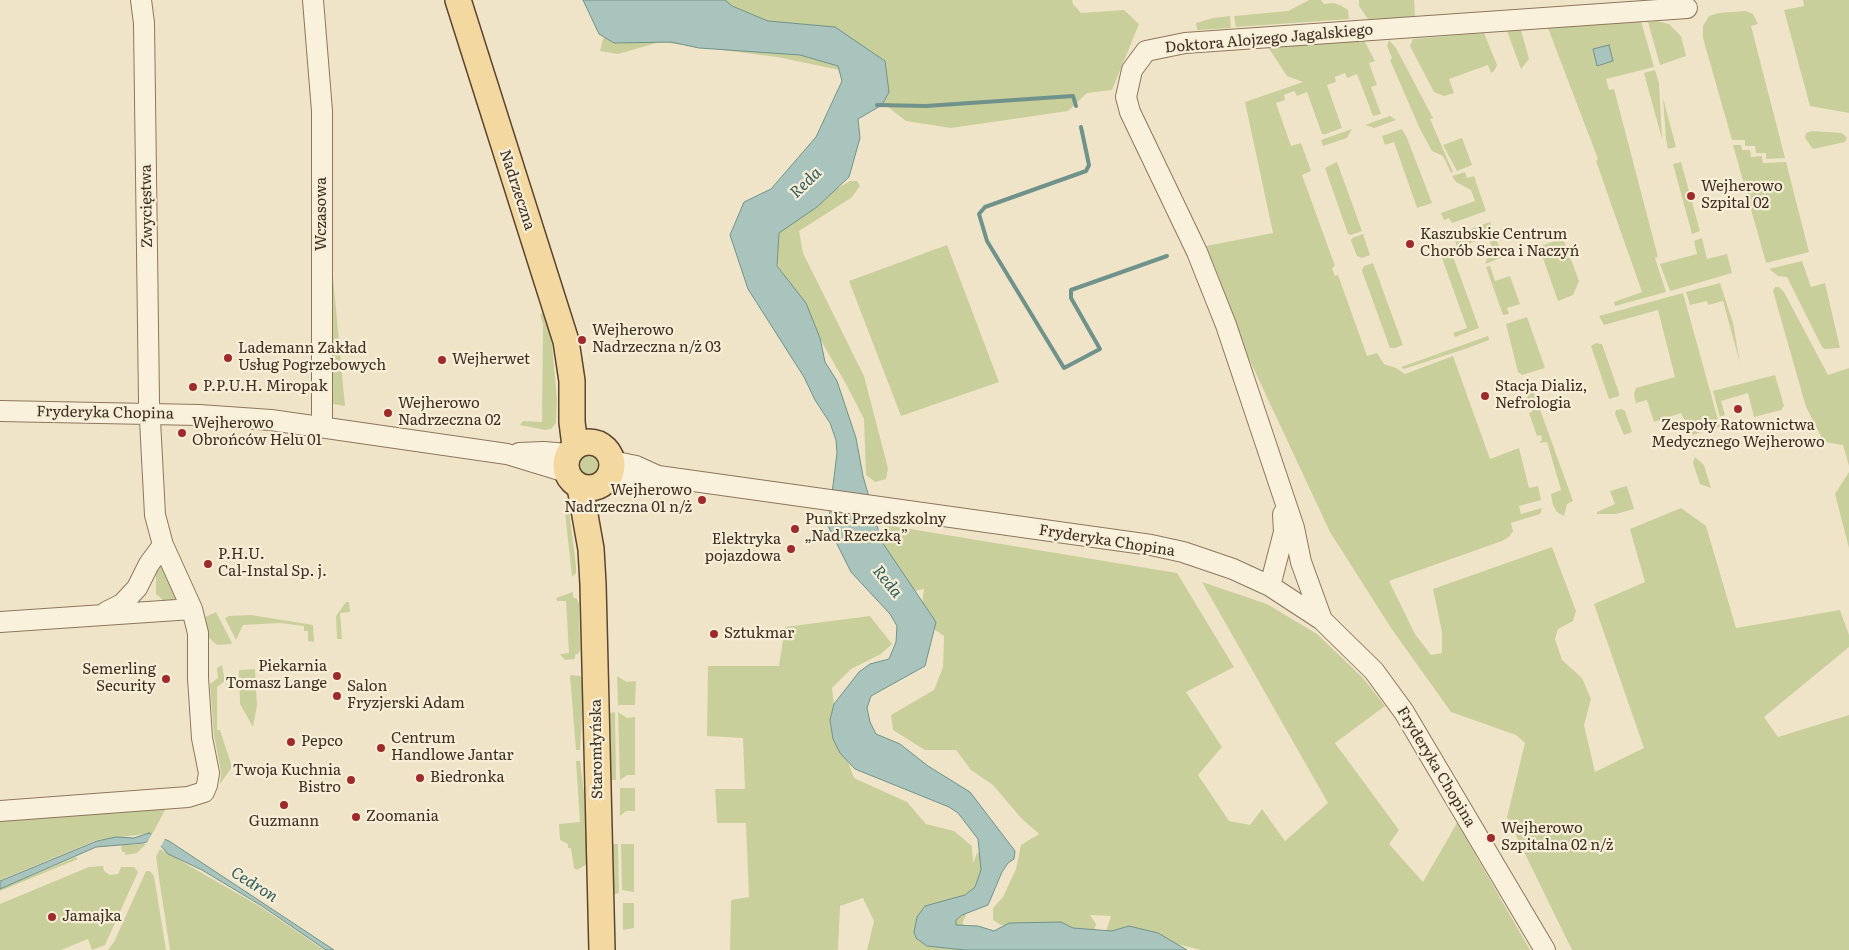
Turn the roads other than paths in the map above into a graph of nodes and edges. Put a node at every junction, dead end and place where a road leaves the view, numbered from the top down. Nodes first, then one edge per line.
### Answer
1 (141, 0) edge
2 (313, 0) edge
3 (458, 0) edge
4 (1688, 8) dead end
5 (0, 411) edge
6 (149, 413) junction
7 (322, 427) junction
8 (588, 466) junction
9 (1281, 492) junction
10 (163, 545) junction
11 (1301, 562) junction
12 (1270, 586) junction
13 (192, 609) junction
14 (102, 614) junction
15 (1322, 620) junction
16 (0, 622) edge
17 (0, 811) edge
18 (602, 950) edge
19 (1545, 950) edge

1 - 6 street, Zwycięstwa
2 - 7 street, Wczasowa
3 - 8 main road, Nadrzeczna
4 - 9 street, Doktora Alojzego Jagalskiego
5 - 6 street, Fryderyka Chopina
6 - 7 street, Fryderyka Chopina
6 - 10 street, Zwycięstwa
7 - 8 street, Fryderyka Chopina
8 - 12 street, Fryderyka Chopina
8 - 18 main road, Staromłyńska
9 - 11 street, Doktora Alojzego Jagalskiego
9 - 12 street, Doktora Alojzego Jagalskiego
10 - 13 street, Zwycięstwa
10 - 14 street
11 - 12 street
11 - 15 street, Doktora Alojzego Jagalskiego
12 - 15 street, Fryderyka Chopina
13 - 14 street
13 - 17 street, Zwycięstwa
14 - 16 street
15 - 19 street, Fryderyka Chopina

